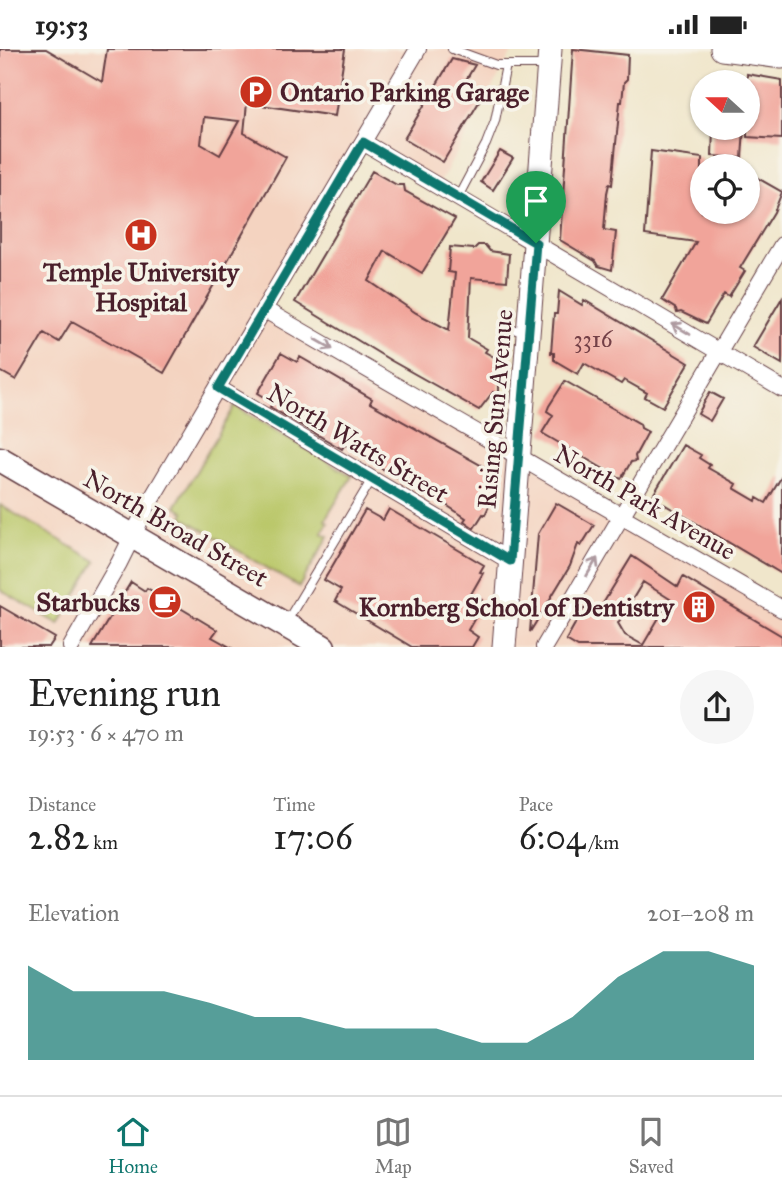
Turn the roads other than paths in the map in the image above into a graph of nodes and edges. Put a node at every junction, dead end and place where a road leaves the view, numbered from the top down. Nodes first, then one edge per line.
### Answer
1 (418, 49) edge
2 (452, 49) edge
3 (722, 49) edge
4 (549, 57) edge
5 (782, 57) edge
6 (506, 65) junction
7 (363, 142) junction
8 (458, 197) junction
9 (536, 243) junction
10 (782, 245) edge
11 (265, 310) junction
12 (506, 327) dead end
13 (529, 334) junction
14 (719, 352) junction
15 (218, 388) junction
16 (782, 389) edge
17 (0, 459) edge
18 (520, 459) junction
19 (372, 479) junction
20 (623, 515) junction
21 (132, 537) junction
22 (510, 561) junction
23 (782, 610) edge
24 (285, 625) junction
25 (71, 647) edge
26 (323, 647) edge
27 (504, 647) edge
28 (544, 647) edge

1 - 7 street
2 - 6 lane
3 - 5 street
4 - 6 lane
4 - 9 street, Rising Sun Avenue
6 - 8 lane
7 - 8 street
7 - 11 street
8 - 9 street
9 - 13 street, Rising Sun Avenue
14 -> 9 street
10 - 14 street
11 - 15 street
11 -> 18 street, North Park Avenue
12 - 13 lane
13 - 18 street, Rising Sun Avenue
14 - 16 street
14 - 20 street
15 - 19 street, North Watts Street
15 - 21 street
17 - 21 main road, North Broad Street
18 - 20 street, North Park Avenue
18 - 22 street, Rising Sun Avenue
19 - 22 street, North Watts Street
19 - 24 lane
20 - 23 street, North Park Avenue
28 -> 20 street
21 - 24 main road, North Broad Street
21 - 25 street
22 - 27 street, Rising Sun Avenue
24 - 26 main road, North Broad Street

